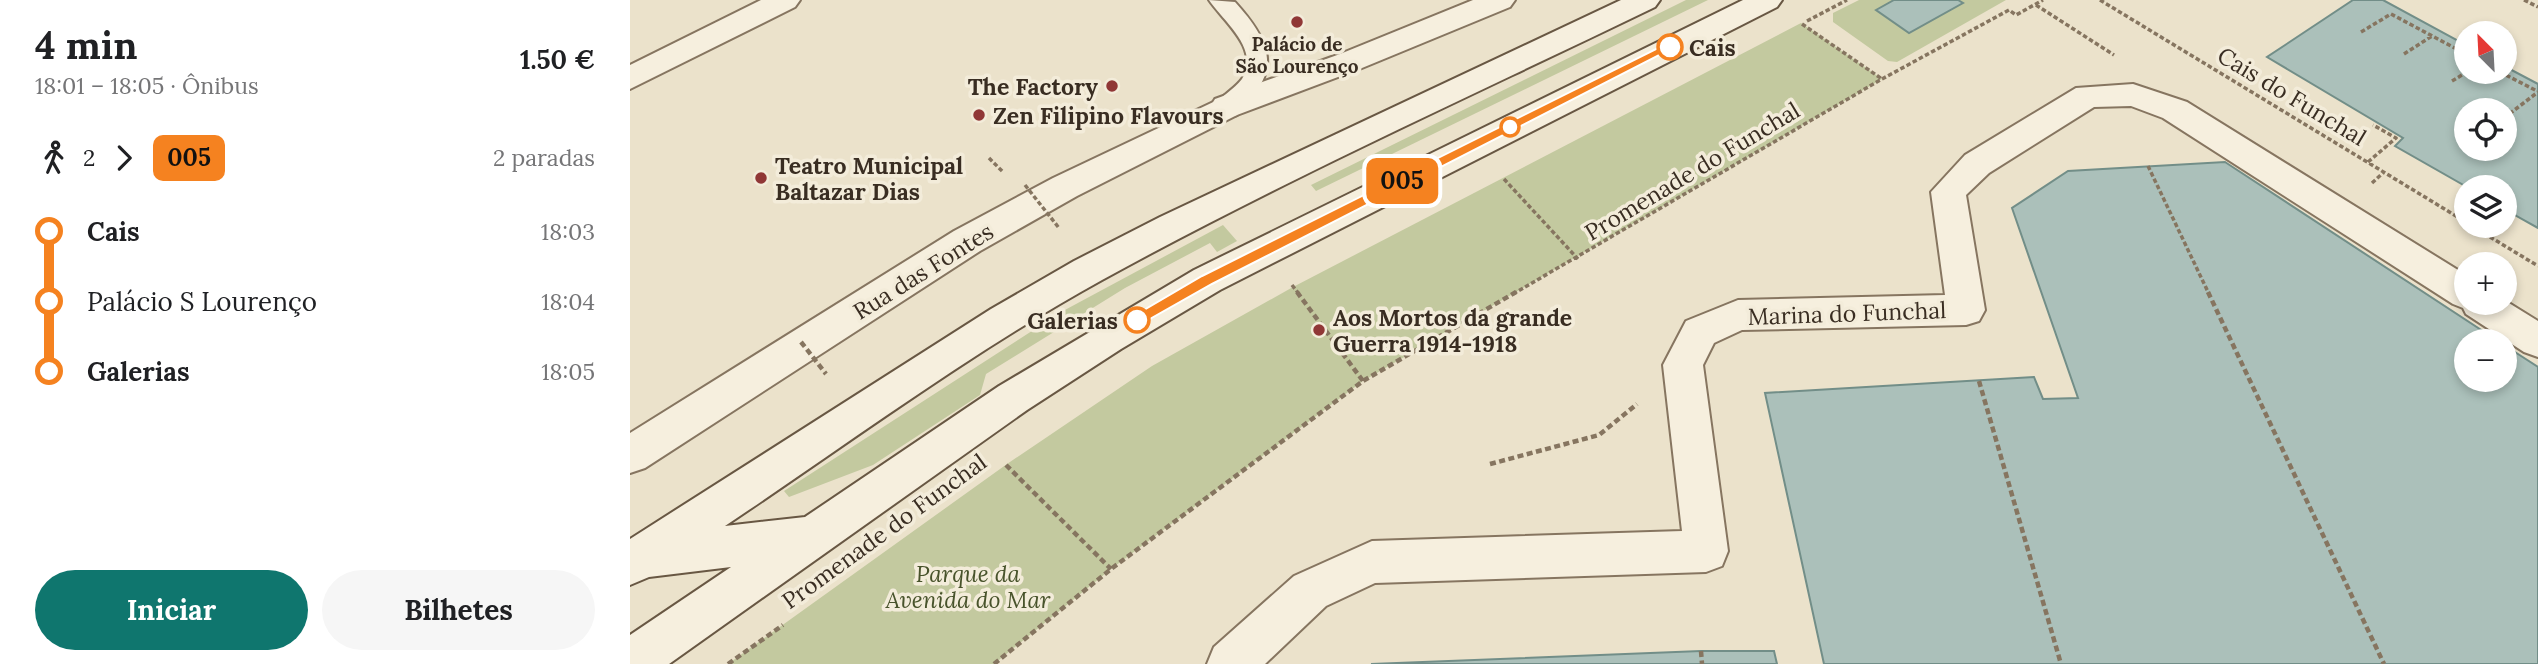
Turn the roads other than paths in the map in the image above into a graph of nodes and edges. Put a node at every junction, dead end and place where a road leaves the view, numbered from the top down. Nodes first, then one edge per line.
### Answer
1 (785, 0) edge
2 (1220, 0) edge
3 (1500, 0) edge
4 (1645, 0) edge
5 (1767, 0) edge
6 (630, 78) edge
7 (1226, 107) junction
8 (2454, 287) edge
9 (2498, 315) edge
10 (2538, 341) edge
11 (630, 455) edge
12 (811, 537) junction
13 (634, 559) edge
14 (630, 663) edge
15 (1231, 664) edge

1 - 6 street
2 - 7 lane
3 - 7 street, Rua das Fontes
4 - 13 street
5 - 12 street
7 - 11 street, Rua das Fontes
8 - 15 street, Marina do Funchal
9 - 10 street
12 - 13 street
12 - 14 street

